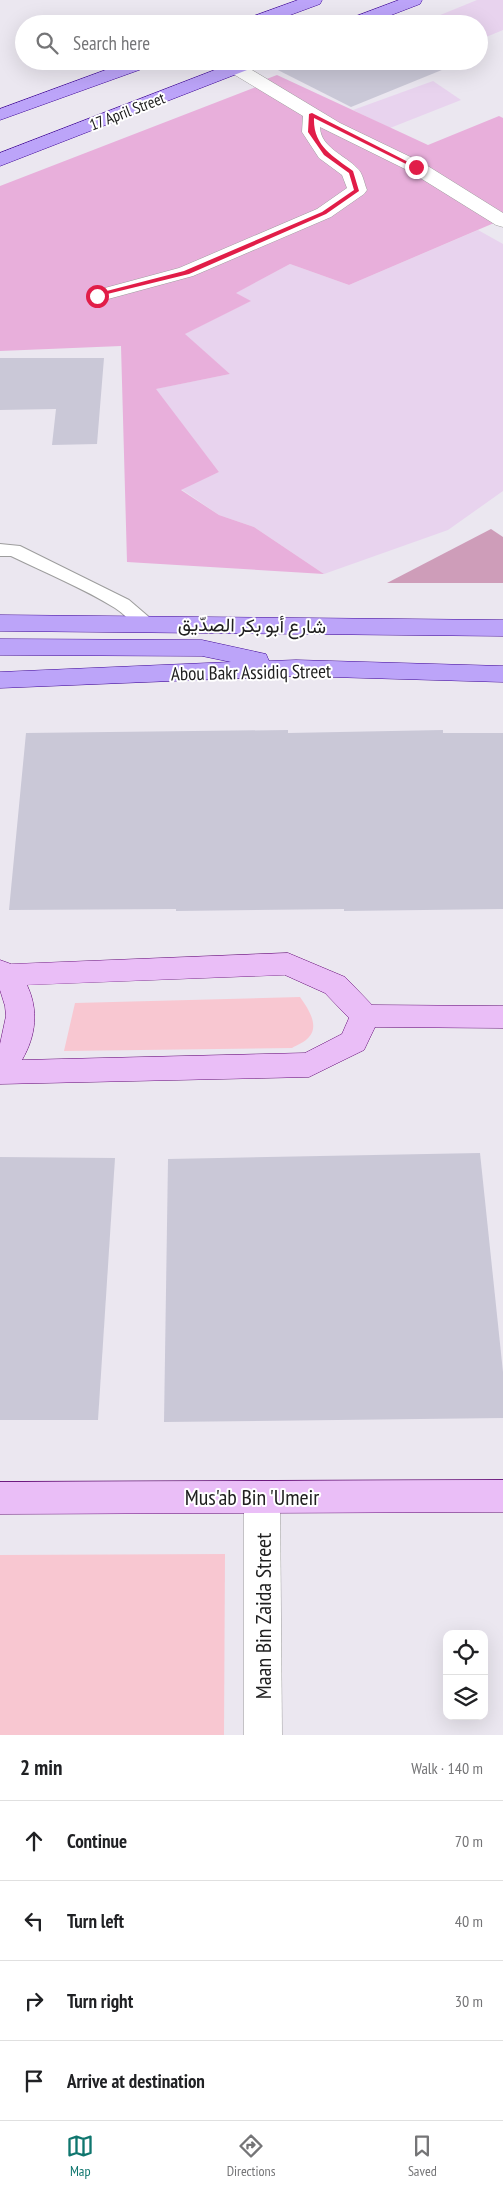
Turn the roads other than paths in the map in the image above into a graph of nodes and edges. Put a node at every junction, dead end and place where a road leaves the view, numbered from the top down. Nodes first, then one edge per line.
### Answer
1 (314, 0) edge
2 (414, 0) edge
3 (273, 15) edge
4 (375, 15) edge
5 (123, 70) edge
6 (231, 70) edge
7 (239, 70) edge
8 (312, 114) junction
9 (0, 116) edge
10 (0, 160) edge
11 (503, 221) edge
12 (97, 296) dead end
13 (0, 536) edge
14 (7, 550) edge
15 (0, 623) edge
16 (148, 624) junction
17 (503, 628) edge
18 (0, 647) edge
19 (296, 668) junction
20 (503, 674) edge
21 (0, 680) edge
22 (3, 973) edge
23 (365, 1016) junction
24 (503, 1017) edge
25 (0, 1066) edge
26 (0, 1072) edge
27 (503, 1496) edge
28 (262, 1497) junction
29 (0, 1498) edge
30 (263, 1735) edge

1 - 3 main road
2 - 4 main road
5 - 9 main road
6 - 10 main road, 17 April Street
7 - 8 street
8 - 11 street
8 - 12 street
13 - 14 lane
14 - 16 lane
15 - 16 main road, شارع أبو بكر الصدّيق
16 - 17 main road, شارع أبو بكر الصدّيق
18 - 19 main road
19 - 20 main road, Abou Bakr Assidiq Street
19 - 21 main road, Abou Bakr Assidiq Street
22 - 23 street
22 - 25 street
23 - 24 street
23 - 26 street
27 - 28 street, Mus'ab Bin 'Umeir
28 - 29 street, Mus'ab Bin 'Umeir
28 - 30 street, Maan Bin Zaida Street

